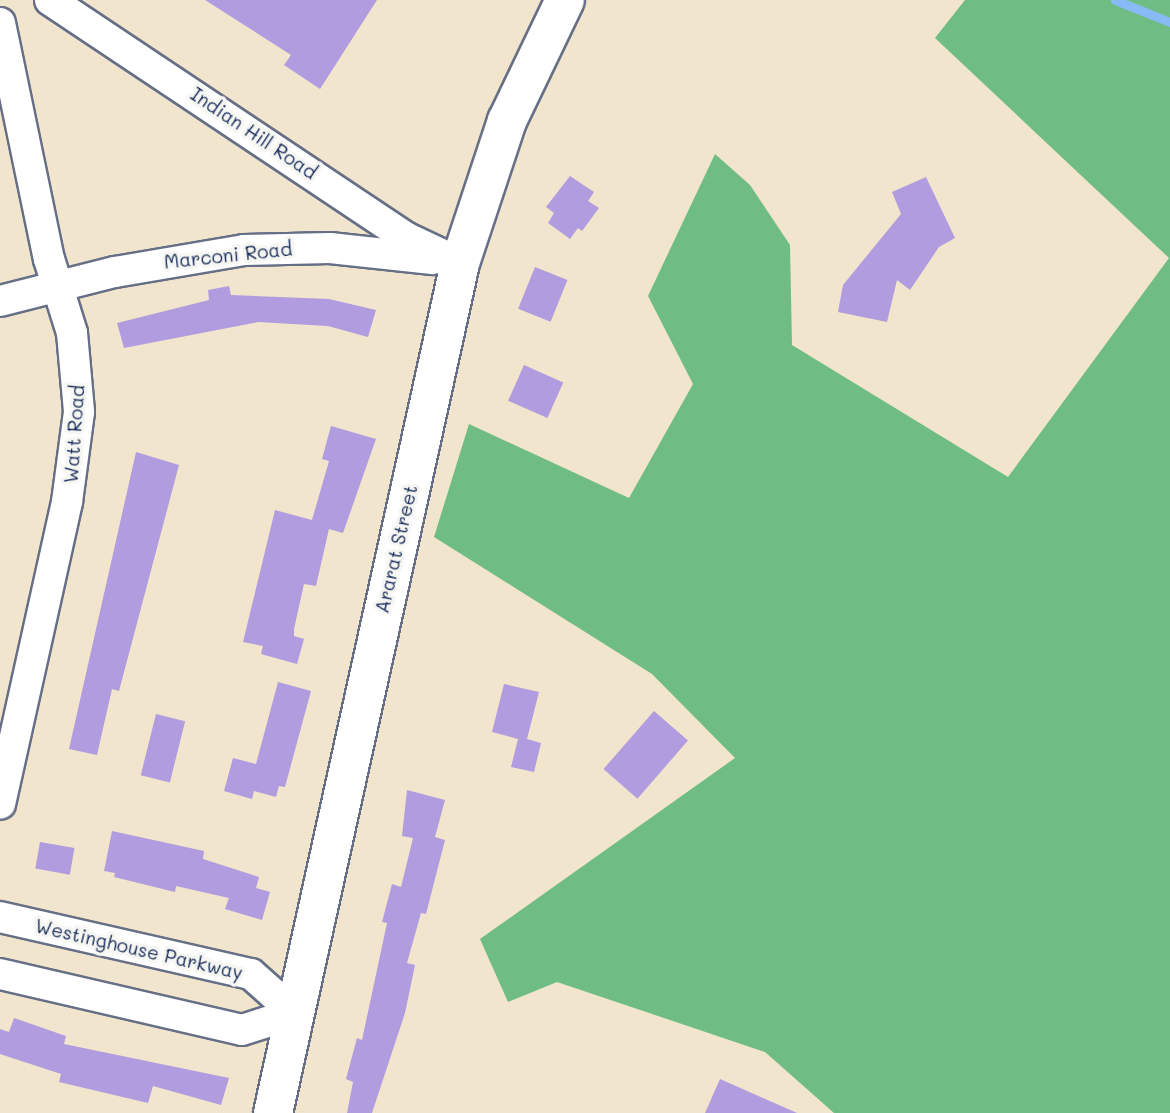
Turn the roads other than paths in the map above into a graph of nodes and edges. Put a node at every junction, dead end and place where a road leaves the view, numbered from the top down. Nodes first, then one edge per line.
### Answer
1 (50, 0) edge
2 (565, 0) edge
3 (0, 23) edge
4 (460, 263) junction
5 (58, 287) junction
6 (0, 301) edge
7 (0, 804) edge
8 (0, 917) edge
9 (0, 974) edge
10 (295, 1013) junction
11 (272, 1113) edge

1 - 4 street, Indian Hill Road
2 - 4 main road, Ararat Street
3 - 5 street, Watt Road
4 - 5 street, Marconi Road
4 - 10 main road, Ararat Street
5 - 6 street, Marconi Road
5 - 7 street, Watt Road
8 - 10 street, Westinghouse Parkway
9 - 10 street
10 - 11 main road, Ararat Street

